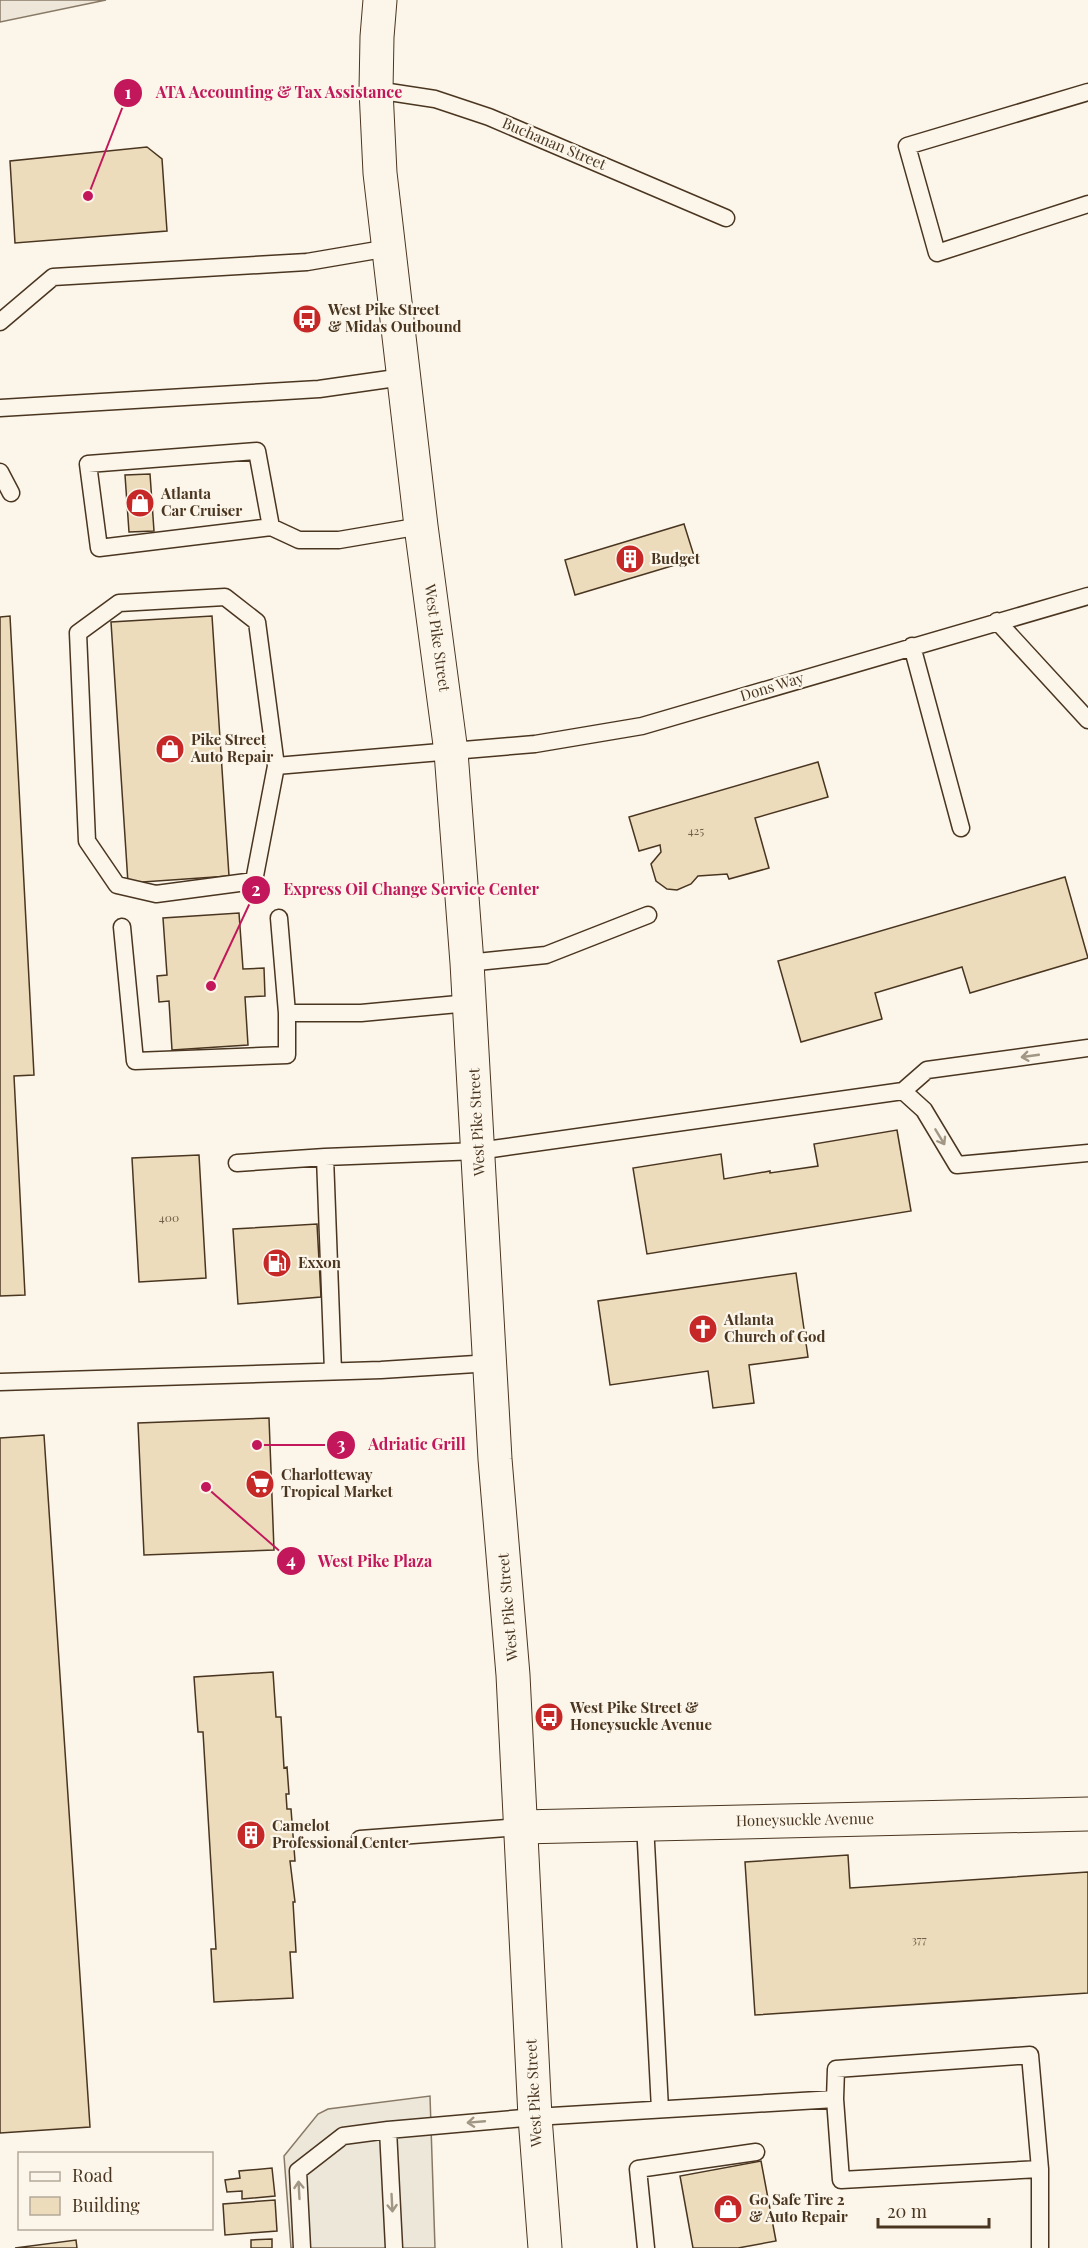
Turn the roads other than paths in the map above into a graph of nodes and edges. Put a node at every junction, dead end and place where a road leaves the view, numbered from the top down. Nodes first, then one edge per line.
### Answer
1 (380, 0) edge
2 (376, 90) junction
3 (1088, 92) edge
4 (1088, 204) edge
5 (726, 218) dead end
6 (388, 248) junction
7 (0, 322) edge
8 (403, 377) junction
9 (0, 408) edge
10 (0, 472) edge
11 (11, 493) dead end
12 (421, 526) junction
13 (271, 527) junction
14 (1088, 596) edge
15 (997, 621) junction
16 (912, 646) junction
17 (1088, 720) edge
18 (451, 752) junction
19 (276, 766) junction
20 (961, 828) dead end
21 (648, 915) dead end
22 (279, 918) dead end
23 (122, 927) dead end
24 (467, 963) junction
25 (470, 1003) junction
26 (287, 1013) junction
27 (1088, 1048) edge
28 (903, 1092) junction
29 (478, 1151) junction
30 (1088, 1153) edge
31 (325, 1157) junction
32 (237, 1163) dead end
33 (491, 1363) junction
34 (333, 1371) junction
35 (0, 1382) edge
36 (1088, 1814) edge
37 (645, 1824) junction
38 (521, 1827) junction
39 (360, 1839) dead end
40 (835, 2099) junction
41 (660, 2109) junction
42 (535, 2117) junction
43 (388, 2130) junction
44 (756, 2152) dead end
45 (1040, 2169) junction
46 (543, 2244) edge
47 (302, 2248) edge
48 (394, 2248) edge
49 (646, 2248) edge
50 (1040, 2248) edge

1 - 2 main road, West Pike Street
2 - 5 lane, Buchanan Street
2 - 6 main road, West Pike Street
3 - 4 lane
6 - 7 lane
6 - 8 main road, West Pike Street
8 - 9 lane
8 - 12 main road, West Pike Street
10 - 11 lane
12 - 13 lane
12 - 18 main road, West Pike Street
13 - 13 lane
14 - 15 lane, Dons Way
15 - 16 lane, Dons Way
15 - 17 lane
16 - 18 lane, Dons Way
16 - 20 lane
18 - 19 lane, Dons Way
18 - 24 main road, West Pike Street
19 - 19 lane
21 - 24 lane
22 - 26 lane
23 - 26 lane
24 - 25 main road, West Pike Street
25 - 26 lane
25 - 29 main road, West Pike Street
27 -> 28 lane
28 - 29 lane
28 -> 30 lane
29 - 31 lane
29 - 33 main road, West Pike Street
31 - 32 lane
31 - 34 lane
33 - 34 lane
33 - 38 main road, West Pike Street
34 - 35 lane
36 - 37 main road, Honeysuckle Avenue
37 - 38 main road, Honeysuckle Avenue
37 - 41 lane
38 - 39 lane
38 - 42 main road, West Pike Street
40 - 41 lane
40 - 45 lane
40 - 45 lane
41 - 42 lane
42 -> 43 lane
42 - 46 main road, West Pike Street
47 -> 43 lane
43 -> 48 lane
44 - 49 lane
45 - 50 lane

